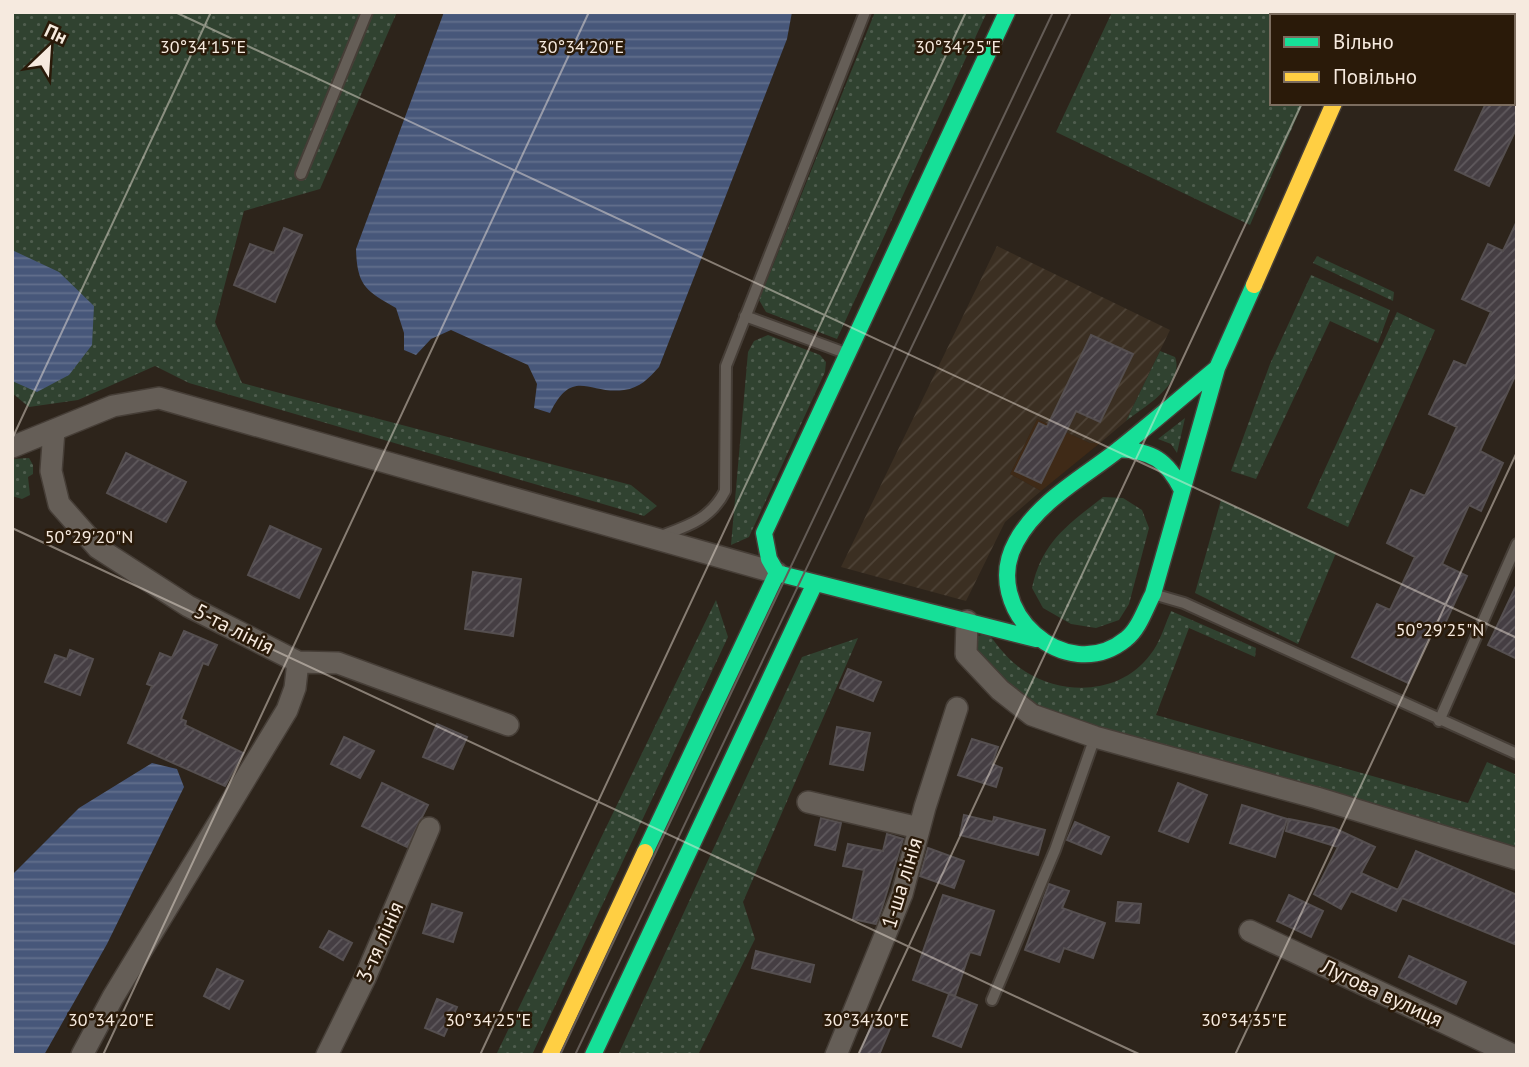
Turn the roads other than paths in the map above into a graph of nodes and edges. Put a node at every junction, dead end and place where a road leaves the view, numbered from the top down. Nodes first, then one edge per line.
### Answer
1 (367, 12) edge
2 (866, 12) edge
3 (1007, 12) edge
4 (1333, 105) edge
5 (300, 174) dead end
6 (745, 316) junction
7 (848, 354) junction
8 (1217, 368) junction
9 (54, 430) junction
10 (15, 441) edge
11 (1119, 449) junction
12 (1182, 490) junction
13 (652, 540) junction
14 (1517, 544) edge
15 (777, 573) junction
16 (815, 583) junction
17 (1153, 594) junction
18 (995, 600) junction
19 (959, 620) junction
20 (1039, 639) junction
21 (298, 662) junction
22 (957, 708) dead end
23 (1439, 721) junction
24 (508, 725) dead end
25 (1095, 737) junction
26 (1517, 754) edge
27 (808, 802) dead end
28 (429, 828) dead end
29 (919, 828) junction
30 (1517, 859) edge
31 (1250, 930) dead end
32 (992, 1000) dead end
33 (82, 1055) edge
34 (327, 1055) edge
35 (550, 1055) edge
36 (593, 1055) edge
37 (836, 1055) edge
38 (1513, 1055) edge

1 - 5 lane
2 - 6 lane
3 - 7 main road
4 - 8 main road
6 - 7 lane
6 - 13 lane
7 - 15 main road
8 - 11 main road
8 - 12 main road
9 - 10 street
9 - 13 street
9 - 21 street, 5-та лінія
11 - 12 main road
11 - 18 main road
12 - 17 main road
13 - 15 street
14 - 23 lane
15 - 16 main road
15 - 35 main road
16 - 19 main road
16 - 36 main road
17 - 20 main road
17 - 23 lane
18 - 19 main road
18 - 20 main road
19 - 20 main road
19 - 25 street
21 - 24 street, 5-та лінія
21 - 33 street
22 - 29 street, 1-ша лінія
23 - 26 lane
25 - 30 street
25 - 32 lane
27 - 29 street
28 - 34 street, 3-тя лінія
29 - 37 street, 1-ша лінія
31 - 38 street, Лугова вулиця

